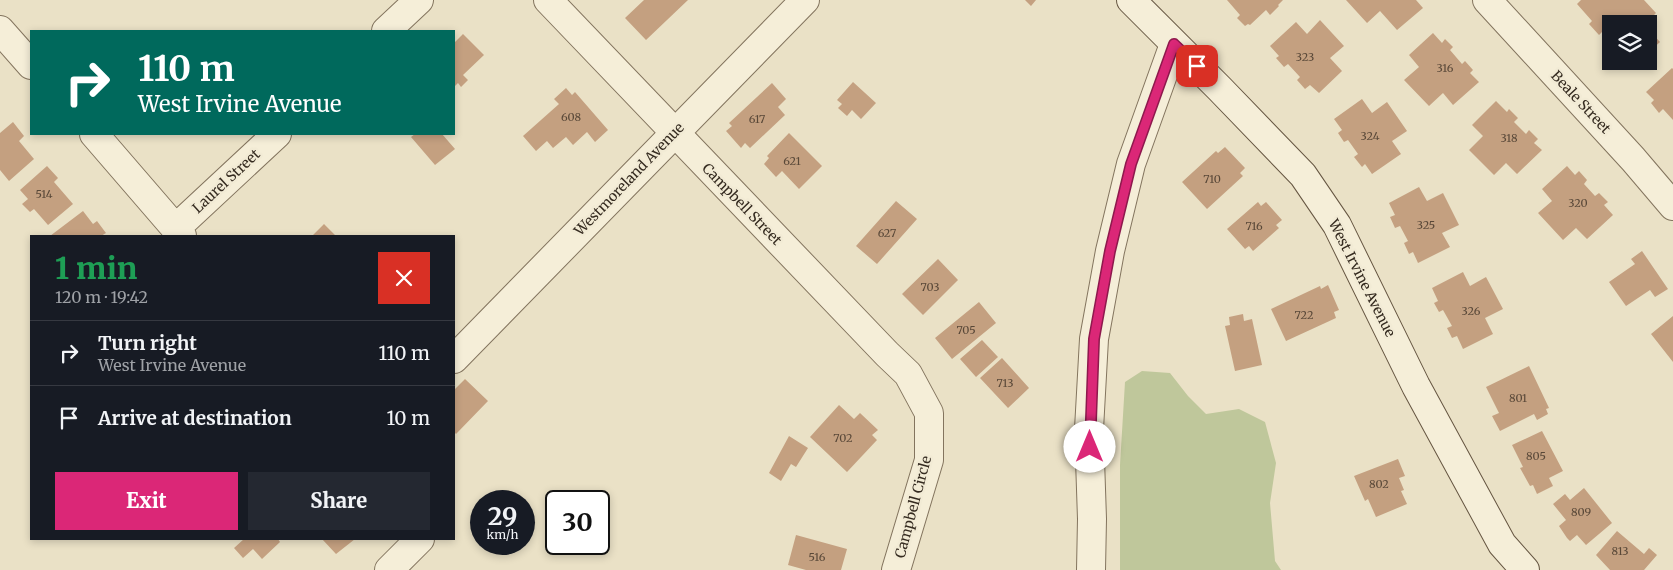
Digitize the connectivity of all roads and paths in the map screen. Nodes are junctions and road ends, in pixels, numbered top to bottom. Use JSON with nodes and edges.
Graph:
{"nodes":[{"id":1,"x":419,"y":0,"type":"edge"},
{"id":2,"x":548,"y":0,"type":"edge"},
{"id":3,"x":805,"y":0,"type":"edge"},
{"id":4,"x":1487,"y":0,"type":"edge"},
{"id":5,"x":1133,"y":1,"type":"edge"},
{"id":6,"x":0,"y":30,"type":"edge"},
{"id":7,"x":387,"y":30,"type":"edge"},
{"id":8,"x":1174,"y":44,"type":"junction"},
{"id":9,"x":30,"y":64,"type":"edge"},
{"id":10,"x":675,"y":133,"type":"junction"},
{"id":11,"x":95,"y":135,"type":"edge"},
{"id":12,"x":276,"y":135,"type":"edge"},
{"id":13,"x":1673,"y":206,"type":"edge"},
{"id":14,"x":178,"y":233,"type":"edge"},
{"id":15,"x":455,"y":358,"type":"edge"},
{"id":16,"x":929,"y":413,"type":"joint"},
{"id":17,"x":896,"y":570,"type":"edge"},
{"id":18,"x":1091,"y":570,"type":"edge"},
{"id":19,"x":1525,"y":570,"type":"edge"}],
"edges":[{"from":1,"to":7,"type":"street"},
{"from":2,"to":10,"type":"street","name":"Campbell Street"},
{"from":3,"to":10,"type":"street","name":"Westmoreland Avenue"},
{"from":4,"to":13,"type":"street","name":"Beale Street"},
{"from":5,"to":8,"type":"street","name":"West Irvine Avenue"},
{"from":6,"to":9,"type":"street"},
{"from":8,"to":18,"type":"street"},
{"from":8,"to":19,"type":"street","name":"West Irvine Avenue"},
{"from":10,"to":15,"type":"street","name":"Westmoreland Avenue"},
{"from":10,"to":16,"type":"street","name":"Campbell Street"},
{"from":11,"to":14,"type":"street"},
{"from":12,"to":14,"type":"street","name":"Laurel Street"},
{"from":16,"to":17,"type":"street","name":"Campbell Circle"}]}
